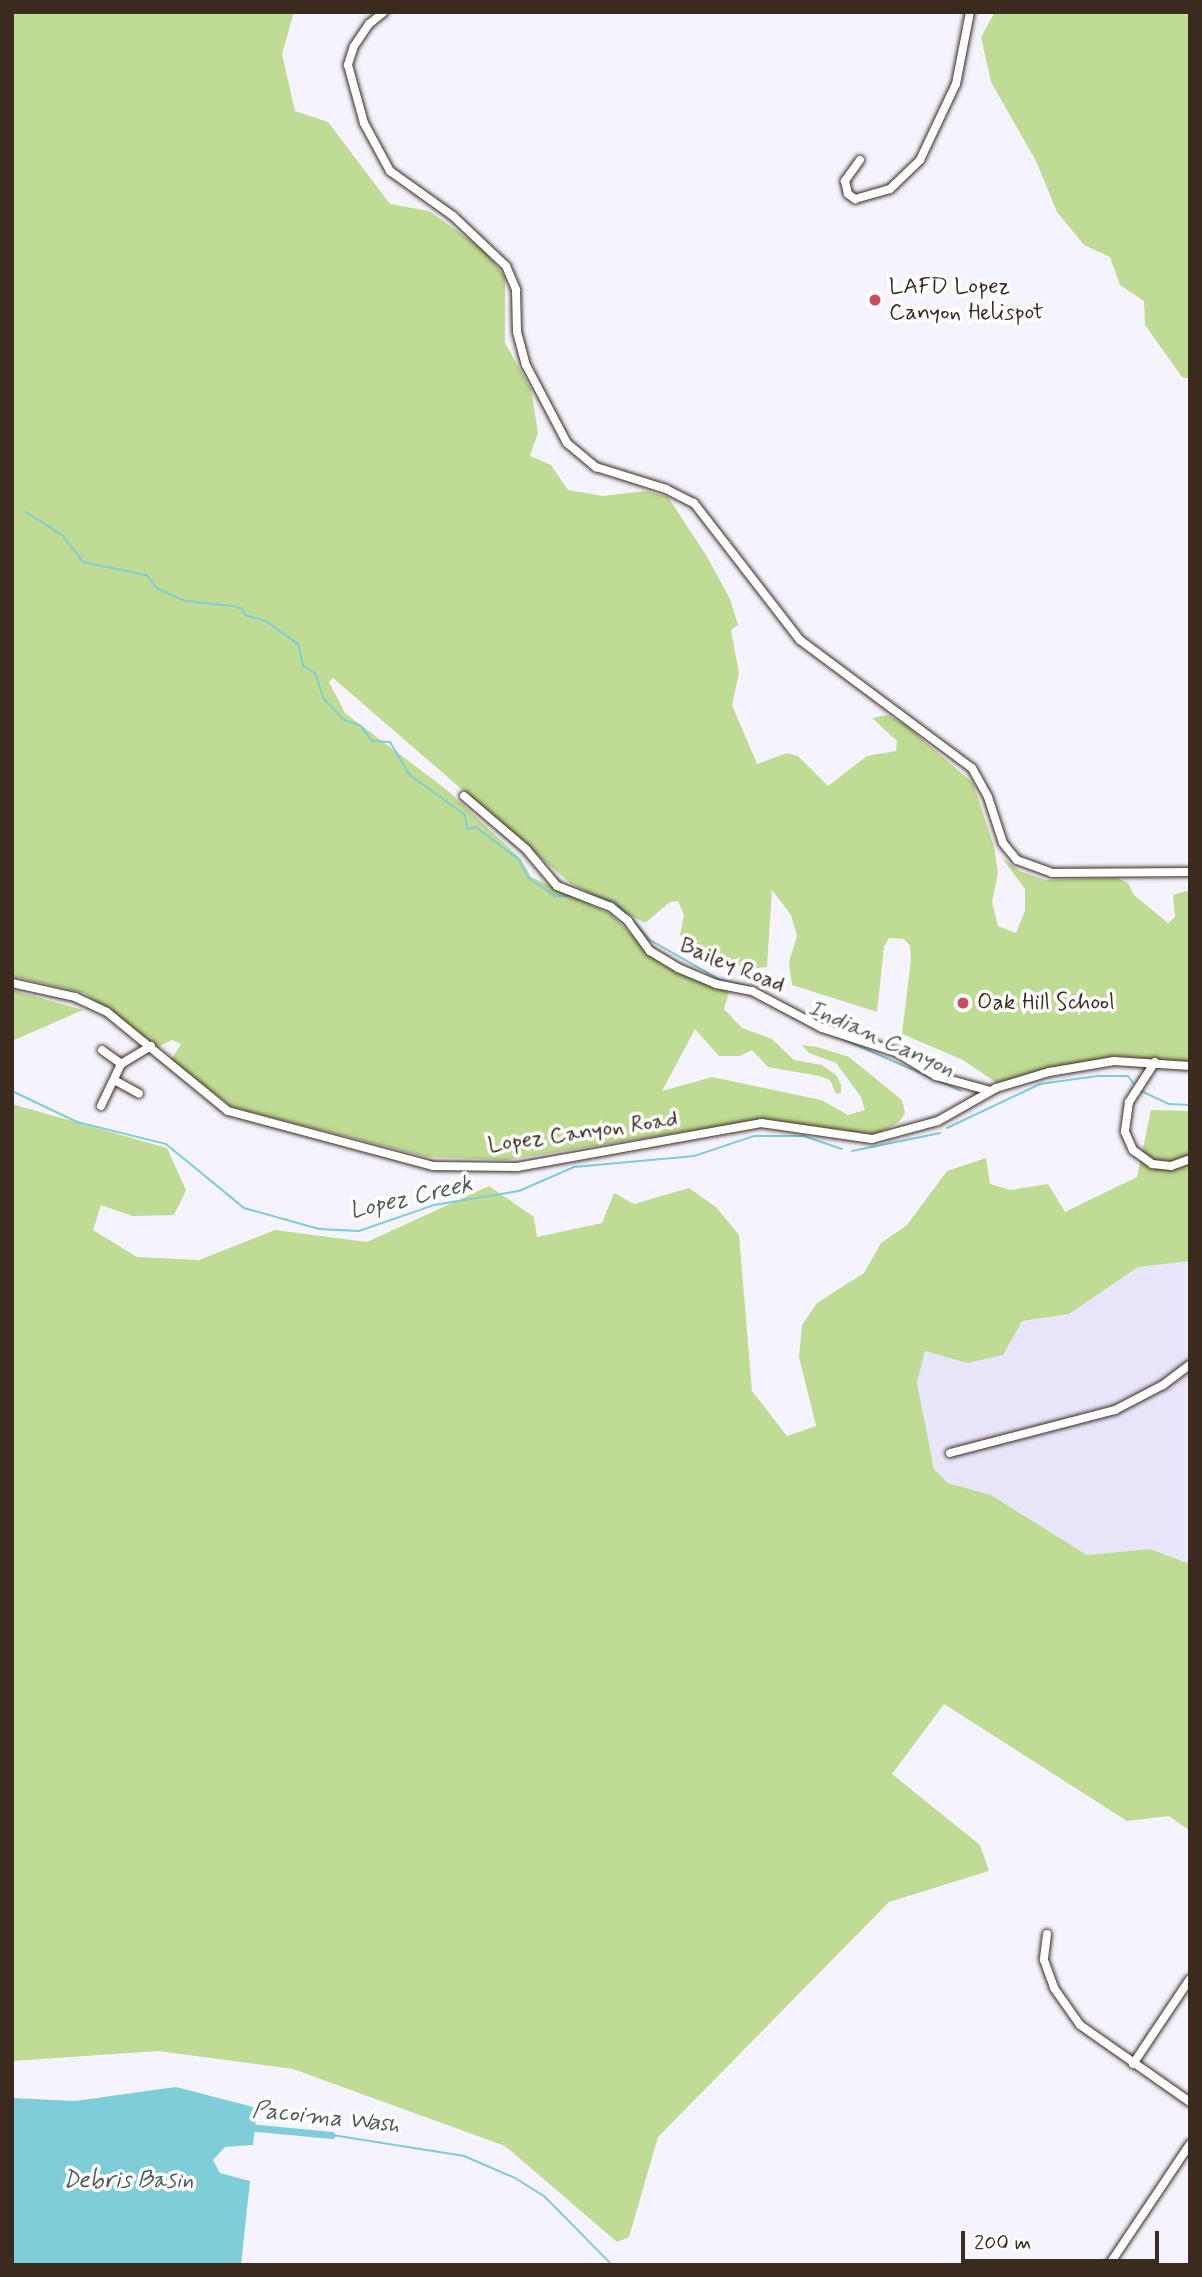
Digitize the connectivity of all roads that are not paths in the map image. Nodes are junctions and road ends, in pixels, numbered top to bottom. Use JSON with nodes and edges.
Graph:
{"nodes":[{"id":1,"x":384,"y":12,"type":"edge"},
{"id":2,"x":970,"y":12,"type":"edge"},
{"id":3,"x":860,"y":160,"type":"dead end"},
{"id":4,"x":464,"y":796,"type":"dead end"},
{"id":5,"x":1190,"y":872,"type":"edge"},
{"id":6,"x":12,"y":984,"type":"edge"},
{"id":7,"x":152,"y":1046,"type":"junction"},
{"id":8,"x":102,"y":1050,"type":"dead end"},
{"id":9,"x":1156,"y":1062,"type":"junction"},
{"id":10,"x":121,"y":1064,"type":"junction"},
{"id":11,"x":1190,"y":1066,"type":"edge"},
{"id":12,"x":116,"y":1081,"type":"junction"},
{"id":13,"x":990,"y":1091,"type":"junction"},
{"id":14,"x":139,"y":1094,"type":"dead end"},
{"id":15,"x":101,"y":1106,"type":"dead end"},
{"id":16,"x":1190,"y":1159,"type":"edge"},
{"id":17,"x":1190,"y":1365,"type":"edge"},
{"id":18,"x":950,"y":1453,"type":"dead end"},
{"id":19,"x":1047,"y":1934,"type":"dead end"},
{"id":20,"x":1190,"y":1979,"type":"edge"},
{"id":21,"x":1133,"y":2064,"type":"junction"},
{"id":22,"x":1190,"y":2102,"type":"edge"},
{"id":23,"x":1190,"y":2144,"type":"edge"},
{"id":24,"x":1109,"y":2265,"type":"edge"}],
"edges":[{"from":1,"to":5,"type":"street"},
{"from":2,"to":3,"type":"street"},
{"from":4,"to":13,"type":"street","name":"Bailey Road"},
{"from":6,"to":7,"type":"street","name":"Lopez Canyon Road"},
{"from":7,"to":10,"type":"street"},
{"from":7,"to":13,"type":"street","name":"Lopez Canyon Road"},
{"from":8,"to":10,"type":"street"},
{"from":9,"to":11,"type":"street","name":"Lopez Canyon Road"},
{"from":9,"to":13,"type":"street","name":"Lopez Canyon Road"},
{"from":9,"to":16,"type":"street"},
{"from":10,"to":12,"type":"street"},
{"from":12,"to":14,"type":"street"},
{"from":12,"to":15,"type":"street"},
{"from":17,"to":18,"type":"street"},
{"from":19,"to":21,"type":"street"},
{"from":20,"to":21,"type":"street"},
{"from":21,"to":22,"type":"street"},
{"from":23,"to":24,"type":"street"}]}
